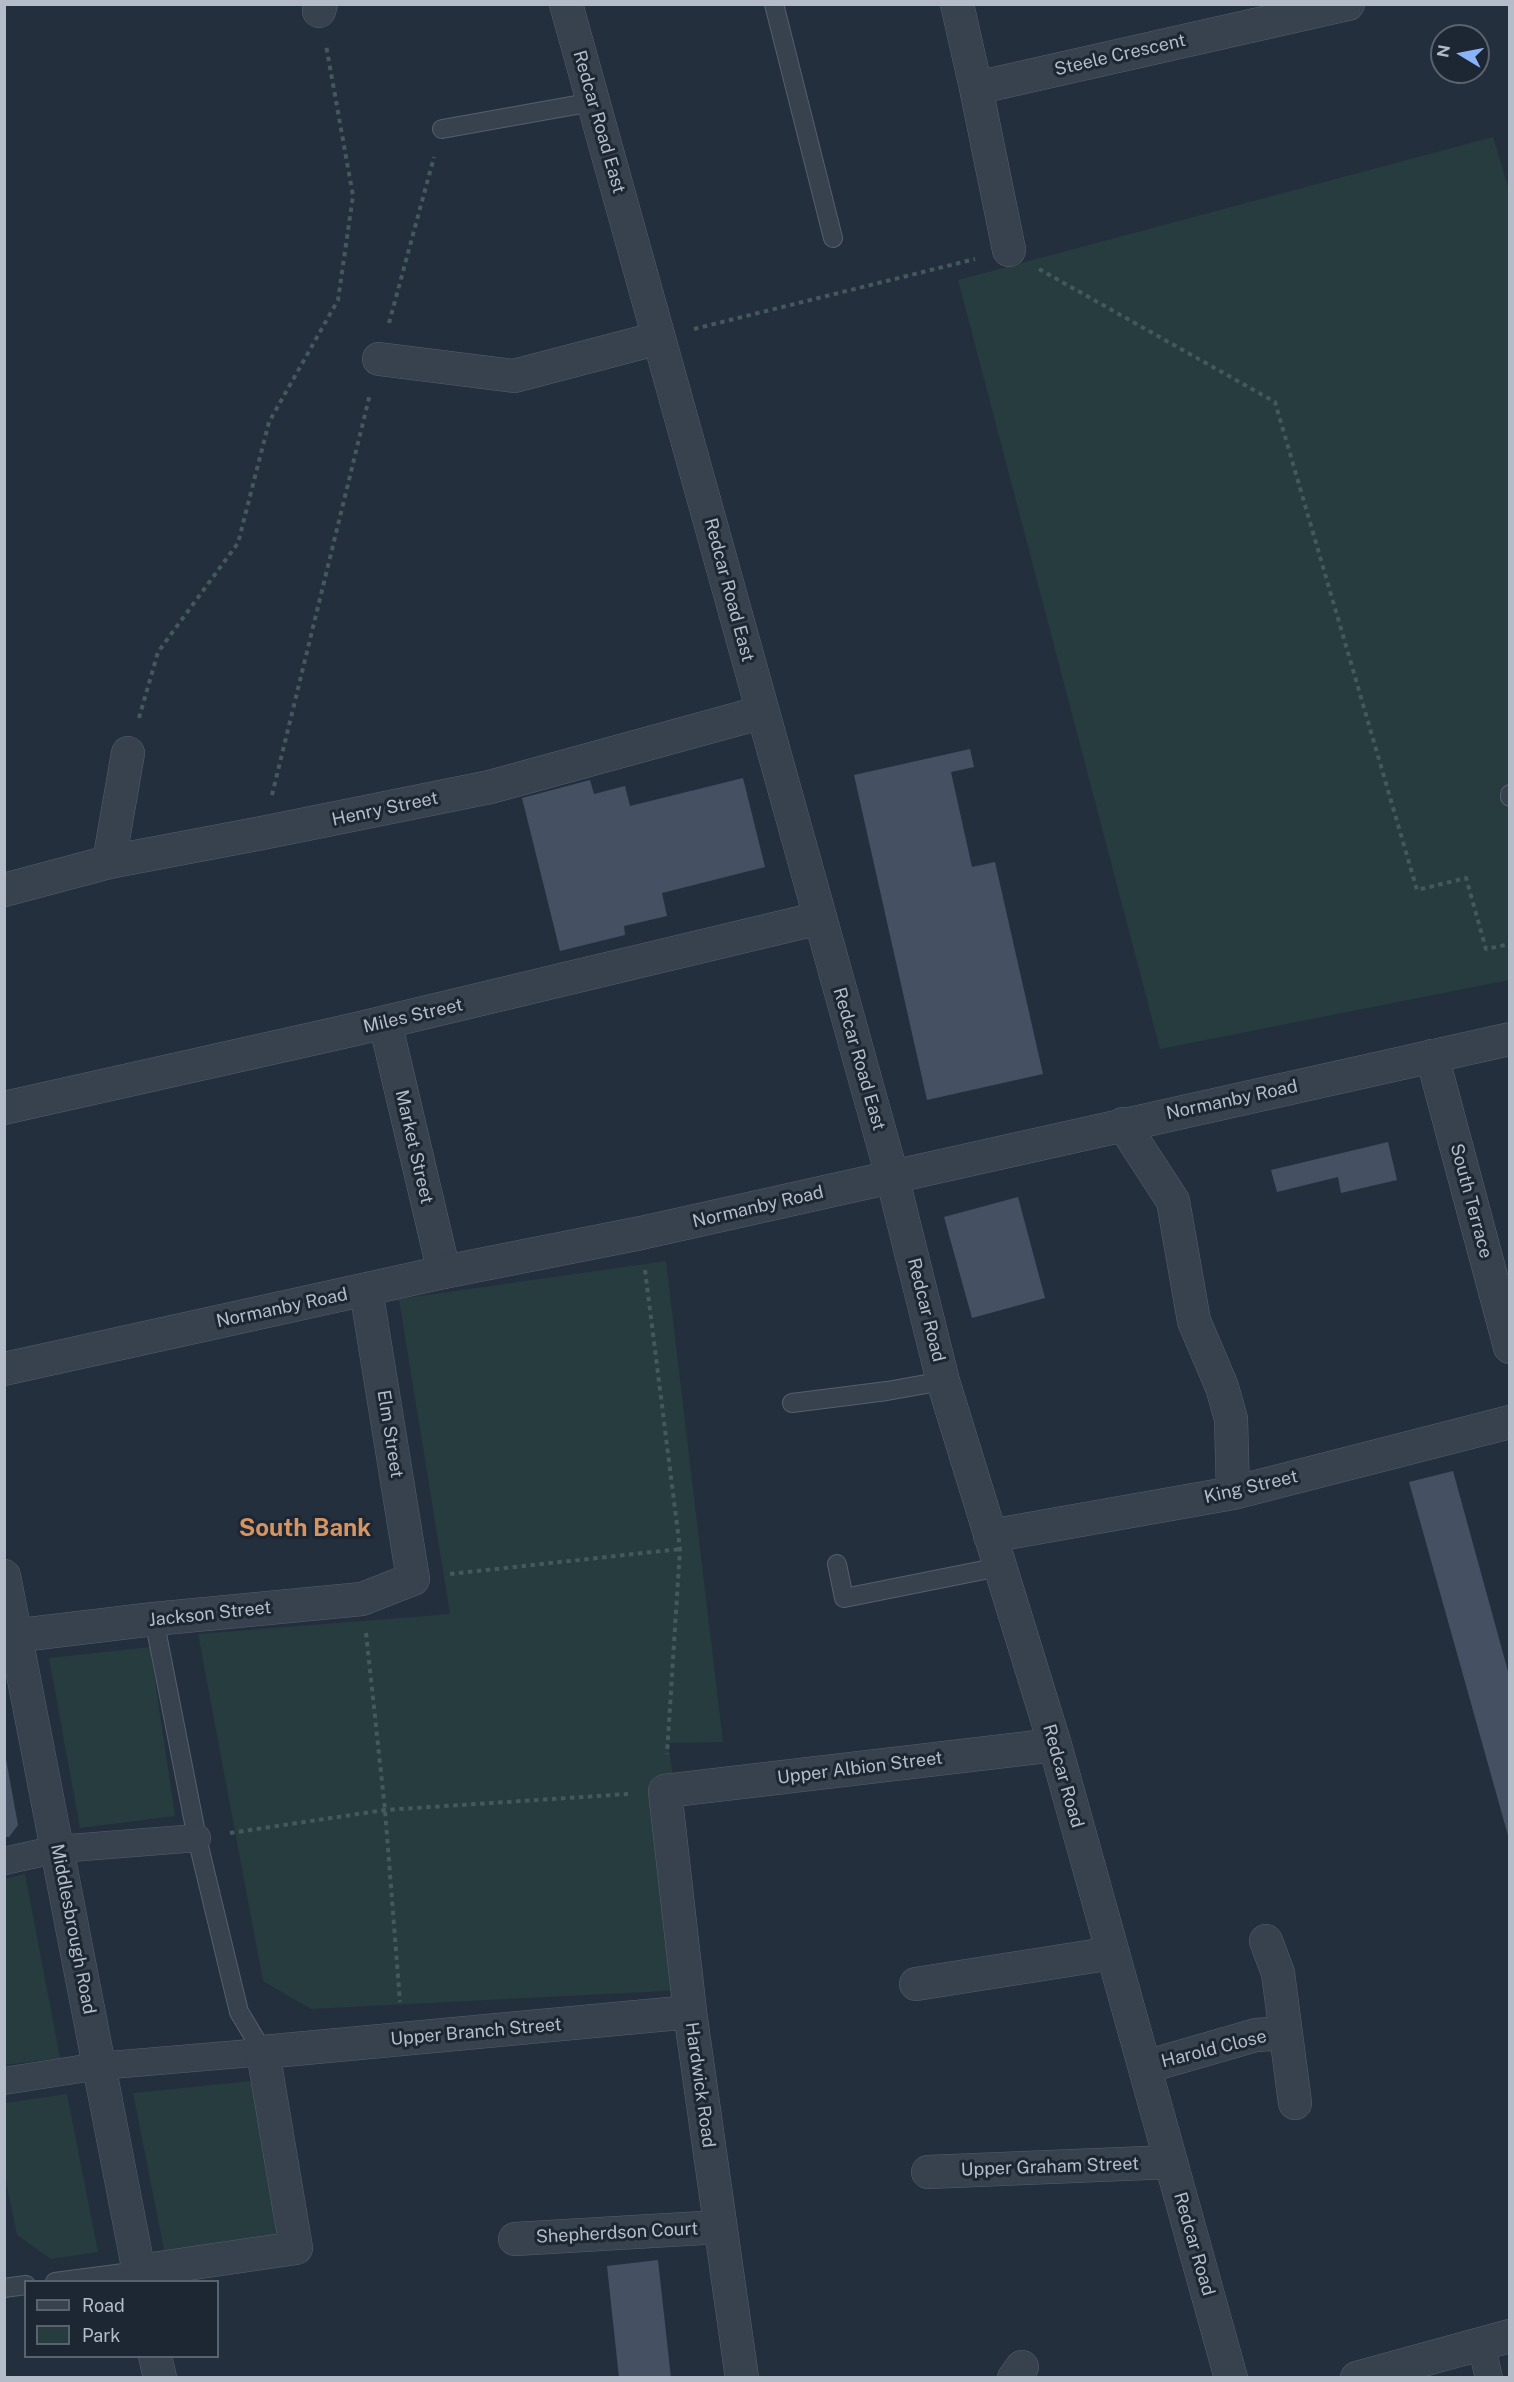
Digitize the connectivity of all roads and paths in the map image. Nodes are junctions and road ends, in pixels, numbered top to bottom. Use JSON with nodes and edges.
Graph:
{"nodes":[{"id":1,"x":566,"y":4,"type":"edge"},
{"id":2,"x":774,"y":4,"type":"edge"},
{"id":3,"x":957,"y":4,"type":"edge"},
{"id":4,"x":1348,"y":4,"type":"edge"},
{"id":5,"x":320,"y":8,"type":"edge"},
{"id":6,"x":976,"y":88,"type":"junction"},
{"id":7,"x":593,"y":102,"type":"junction"},
{"id":8,"x":442,"y":129,"type":"joint"},
{"id":9,"x":833,"y":238,"type":"dead end"},
{"id":10,"x":1009,"y":250,"type":"junction"},
{"id":11,"x":659,"y":338,"type":"junction"},
{"id":12,"x":379,"y":358,"type":"junction"},
{"id":13,"x":763,"y":712,"type":"junction"},
{"id":14,"x":128,"y":753,"type":"joint"},
{"id":15,"x":262,"y":834,"type":"junction"},
{"id":16,"x":109,"y":862,"type":"junction"},
{"id":17,"x":4,"y":890,"type":"edge"},
{"id":18,"x":820,"y":918,"type":"junction"},
{"id":19,"x":1509,"y":944,"type":"edge"},
{"id":20,"x":385,"y":1022,"type":"junction"},
{"id":21,"x":1509,"y":1039,"type":"edge"},
{"id":22,"x":1432,"y":1056,"type":"junction"},
{"id":23,"x":4,"y":1108,"type":"edge"},
{"id":24,"x":1123,"y":1124,"type":"junction"},
{"id":25,"x":892,"y":1176,"type":"junction"},
{"id":26,"x":641,"y":1233,"type":"junction"},
{"id":27,"x":444,"y":1272,"type":"junction"},
{"id":28,"x":366,"y":1290,"type":"junction"},
{"id":29,"x":1509,"y":1347,"type":"edge"},
{"id":30,"x":4,"y":1369,"type":"edge"},
{"id":31,"x":944,"y":1381,"type":"junction"},
{"id":32,"x":792,"y":1403,"type":"dead end"},
{"id":33,"x":1509,"y":1422,"type":"edge"},
{"id":34,"x":1233,"y":1493,"type":"junction"},
{"id":35,"x":680,"y":1549,"type":"junction"},
{"id":36,"x":994,"y":1552,"type":"junction"},
{"id":37,"x":837,"y":1564,"type":"dead end"},
{"id":38,"x":4,"y":1576,"type":"edge"},
{"id":39,"x":413,"y":1578,"type":"junction"},
{"id":40,"x":362,"y":1599,"type":"junction"},
{"id":41,"x":154,"y":1619,"type":"junction"},
{"id":42,"x":10,"y":1636,"type":"edge"},
{"id":43,"x":1055,"y":1745,"type":"junction"},
{"id":44,"x":665,"y":1791,"type":"junction"},
{"id":45,"x":385,"y":1810,"type":"junction"},
{"id":46,"x":197,"y":1838,"type":"junction"},
{"id":47,"x":57,"y":1849,"type":"junction"},
{"id":48,"x":4,"y":1861,"type":"edge"},
{"id":49,"x":1266,"y":1941,"type":"dead end"},
{"id":50,"x":1113,"y":1953,"type":"junction"},
{"id":51,"x":916,"y":1984,"type":"dead end"},
{"id":52,"x":690,"y":2012,"type":"junction"},
{"id":53,"x":1284,"y":2033,"type":"junction"},
{"id":54,"x":403,"y":2039,"type":"junction"},
{"id":55,"x":263,"y":2052,"type":"junction"},
{"id":56,"x":99,"y":2066,"type":"junction"},
{"id":57,"x":1145,"y":2067,"type":"junction"},
{"id":58,"x":4,"y":2081,"type":"edge"},
{"id":59,"x":1295,"y":2103,"type":"dead end"},
{"id":60,"x":1171,"y":2162,"type":"junction"},
{"id":61,"x":928,"y":2172,"type":"dead end"},
{"id":62,"x":720,"y":2227,"type":"junction"},
{"id":63,"x":515,"y":2239,"type":"dead end"},
{"id":64,"x":140,"y":2276,"type":"edge"},
{"id":65,"x":83,"y":2280,"type":"edge"},
{"id":66,"x":24,"y":2285,"type":"edge"},
{"id":67,"x":4,"y":2288,"type":"edge"},
{"id":68,"x":1495,"y":2340,"type":"edge"},
{"id":69,"x":156,"y":2358,"type":"edge"},
{"id":70,"x":160,"y":2378,"type":"edge"},
{"id":71,"x":742,"y":2378,"type":"edge"},
{"id":72,"x":1231,"y":2378,"type":"edge"},
{"id":73,"x":1357,"y":2378,"type":"edge"},
{"id":74,"x":1489,"y":2378,"type":"edge"}],
"edges":[{"from":1,"to":7,"type":"street","name":"Redcar Road East"},
{"from":2,"to":9,"type":"lane"},
{"from":3,"to":6,"type":"street"},
{"from":4,"to":6,"type":"street","name":"Steele Crescent"},
{"from":5,"to":14,"type":"path"},
{"from":6,"to":10,"type":"street"},
{"from":7,"to":8,"type":"lane"},
{"from":7,"to":11,"type":"street","name":"Redcar Road East"},
{"from":8,"to":12,"type":"path"},
{"from":10,"to":11,"type":"path"},
{"from":10,"to":19,"type":"path"},
{"from":11,"to":12,"type":"street"},
{"from":11,"to":13,"type":"street","name":"Redcar Road East"},
{"from":12,"to":15,"type":"path"},
{"from":13,"to":15,"type":"street","name":"Henry Street"},
{"from":13,"to":18,"type":"street","name":"Redcar Road East"},
{"from":14,"to":16,"type":"street"},
{"from":15,"to":16,"type":"street","name":"Henry Street"},
{"from":16,"to":17,"type":"street","name":"Henry Street"},
{"from":18,"to":20,"type":"street","name":"Miles Street"},
{"from":18,"to":25,"type":"street","name":"Redcar Road East"},
{"from":20,"to":23,"type":"street","name":"Miles Street"},
{"from":20,"to":27,"type":"street","name":"Market Street"},
{"from":21,"to":22,"type":"street","name":"Normanby Road"},
{"from":22,"to":24,"type":"street","name":"Normanby Road"},
{"from":22,"to":29,"type":"street","name":"South Terrace"},
{"from":24,"to":25,"type":"street","name":"Normanby Road"},
{"from":24,"to":34,"type":"street"},
{"from":25,"to":26,"type":"street","name":"Normanby Road"},
{"from":25,"to":31,"type":"street","name":"Redcar Road"},
{"from":26,"to":27,"type":"street","name":"Normanby Road"},
{"from":26,"to":35,"type":"path"},
{"from":27,"to":28,"type":"street","name":"Normanby Road"},
{"from":28,"to":30,"type":"street","name":"Normanby Road"},
{"from":28,"to":39,"type":"street","name":"Elm Street"},
{"from":31,"to":32,"type":"lane"},
{"from":31,"to":36,"type":"street","name":"Redcar Road"},
{"from":33,"to":34,"type":"street","name":"King Street"},
{"from":34,"to":36,"type":"street","name":"King Street"},
{"from":35,"to":39,"type":"path"},
{"from":35,"to":44,"type":"path"},
{"from":36,"to":37,"type":"lane"},
{"from":36,"to":43,"type":"street","name":"Redcar Road"},
{"from":38,"to":42,"type":"street","name":"Middlesbrough Road"},
{"from":39,"to":40,"type":"street","name":"Jackson Street"},
{"from":40,"to":41,"type":"street","name":"Jackson Street"},
{"from":40,"to":45,"type":"path"},
{"from":41,"to":42,"type":"street","name":"Jackson Street"},
{"from":41,"to":46,"type":"lane"},
{"from":42,"to":47,"type":"street","name":"Middlesbrough Road"},
{"from":43,"to":44,"type":"street","name":"Upper Albion Street"},
{"from":43,"to":50,"type":"street","name":"Redcar Road"},
{"from":44,"to":45,"type":"path"},
{"from":44,"to":52,"type":"street","name":"Hardwick Road"},
{"from":45,"to":46,"type":"path"},
{"from":45,"to":54,"type":"path"},
{"from":46,"to":47,"type":"street"},
{"from":46,"to":55,"type":"lane"},
{"from":47,"to":48,"type":"street"},
{"from":47,"to":56,"type":"street","name":"Middlesbrough Road"},
{"from":49,"to":53,"type":"street","name":"Harold Close"},
{"from":50,"to":51,"type":"street"},
{"from":50,"to":57,"type":"street","name":"Redcar Road"},
{"from":52,"to":54,"type":"street","name":"Upper Branch Street"},
{"from":52,"to":62,"type":"street","name":"Hardwick Road"},
{"from":53,"to":57,"type":"street","name":"Harold Close"},
{"from":53,"to":59,"type":"street","name":"Harold Close"},
{"from":54,"to":55,"type":"street","name":"Upper Branch Street"},
{"from":55,"to":56,"type":"street"},
{"from":55,"to":64,"type":"street"},
{"from":56,"to":58,"type":"street"},
{"from":56,"to":64,"type":"street","name":"Middlesbrough Road"},
{"from":57,"to":60,"type":"street","name":"Redcar Road"},
{"from":60,"to":61,"type":"street","name":"Upper Graham Street"},
{"from":60,"to":72,"type":"street","name":"Redcar Road"},
{"from":62,"to":63,"type":"street","name":"Shepherdson Court"},
{"from":62,"to":71,"type":"street","name":"Hardwick Road"},
{"from":64,"to":65,"type":"lane"},
{"from":66,"to":67,"type":"lane"},
{"from":68,"to":73,"type":"street"},
{"from":68,"to":74,"type":"street"},
{"from":69,"to":70,"type":"street"}]}
